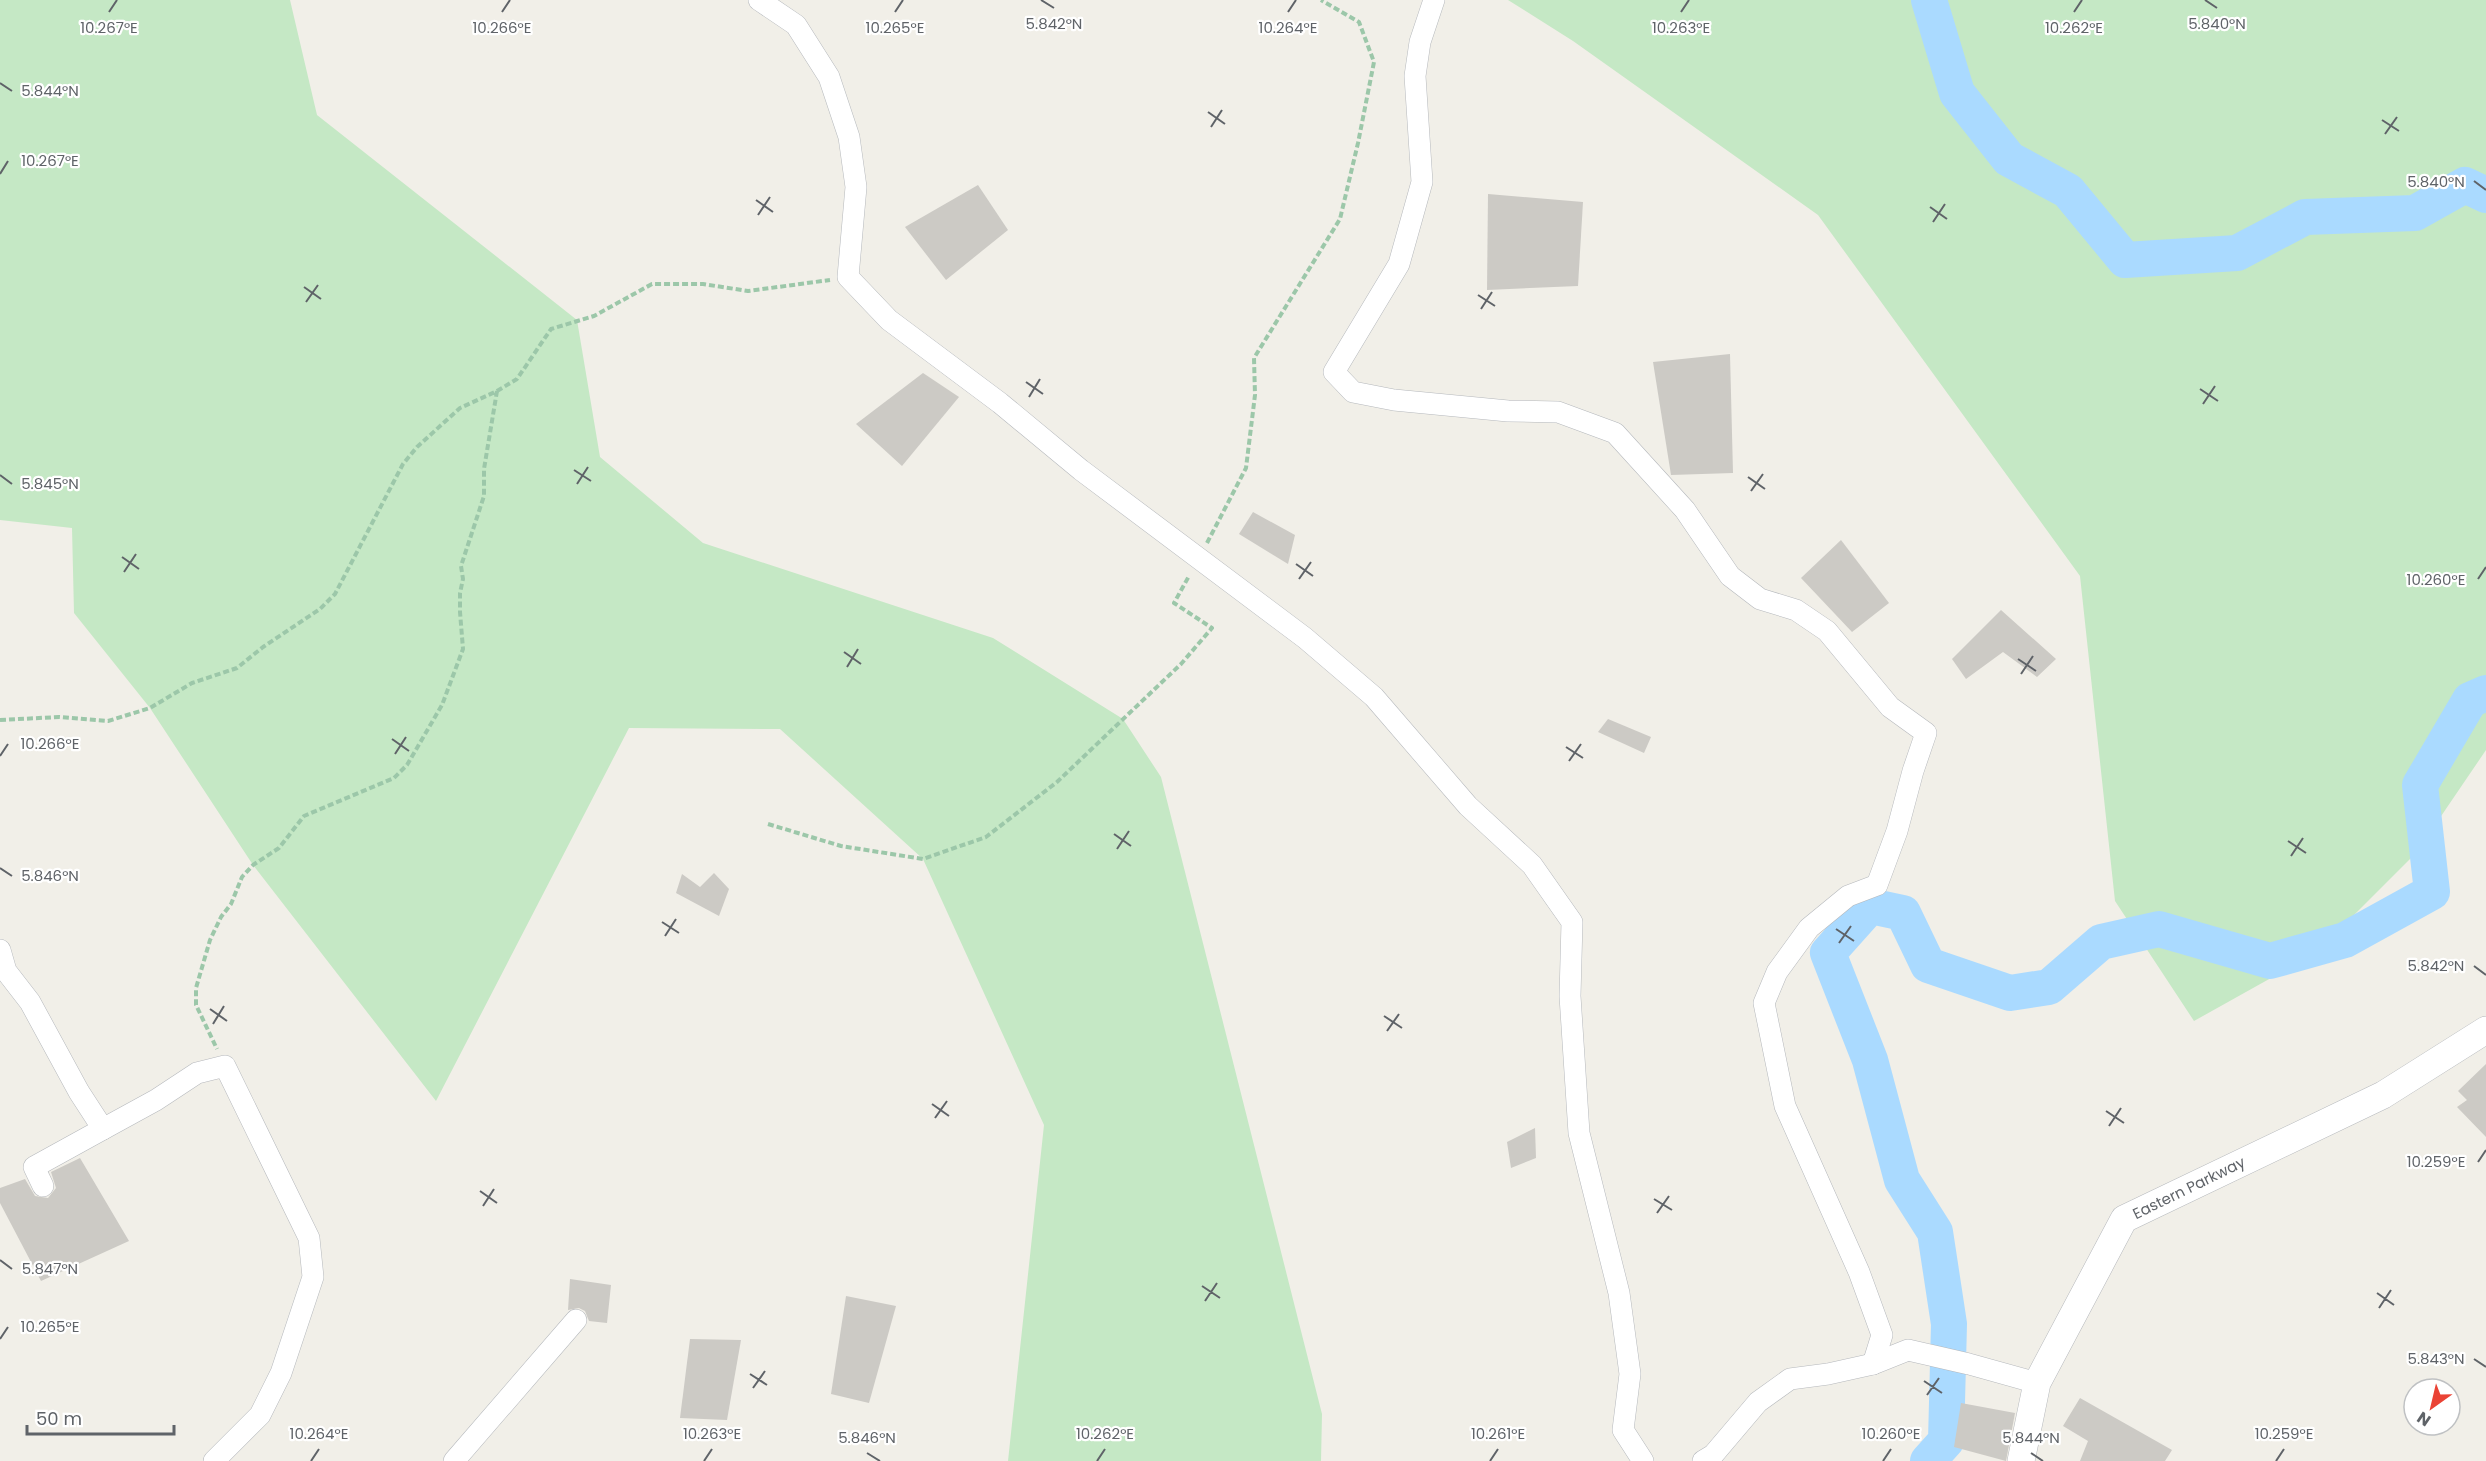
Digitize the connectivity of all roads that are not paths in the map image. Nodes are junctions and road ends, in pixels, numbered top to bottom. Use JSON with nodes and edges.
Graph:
{"nodes":[{"id":1,"x":759,"y":0,"type":"edge"},
{"id":2,"x":1434,"y":0,"type":"edge"},
{"id":3,"x":0,"y":950,"type":"edge"},
{"id":4,"x":2486,"y":1030,"type":"edge"},
{"id":5,"x":103,"y":1128,"type":"junction"},
{"id":6,"x":43,"y":1186,"type":"dead end"},
{"id":7,"x":576,"y":1320,"type":"dead end"},
{"id":8,"x":1873,"y":1364,"type":"junction"},
{"id":9,"x":2037,"y":1383,"type":"junction"},
{"id":10,"x":214,"y":1461,"type":"edge"},
{"id":11,"x":454,"y":1461,"type":"edge"},
{"id":12,"x":1643,"y":1461,"type":"edge"},
{"id":13,"x":1703,"y":1461,"type":"edge"},
{"id":14,"x":2021,"y":1461,"type":"edge"}],
"edges":[{"from":1,"to":12,"type":"street"},
{"from":2,"to":8,"type":"street"},
{"from":3,"to":5,"type":"street"},
{"from":4,"to":9,"type":"street","name":"Eastern Parkway"},
{"from":5,"to":6,"type":"street"},
{"from":5,"to":10,"type":"street"},
{"from":7,"to":11,"type":"street"},
{"from":8,"to":9,"type":"street"},
{"from":8,"to":13,"type":"street"},
{"from":9,"to":14,"type":"street","name":"Eastern Parkway"}]}
